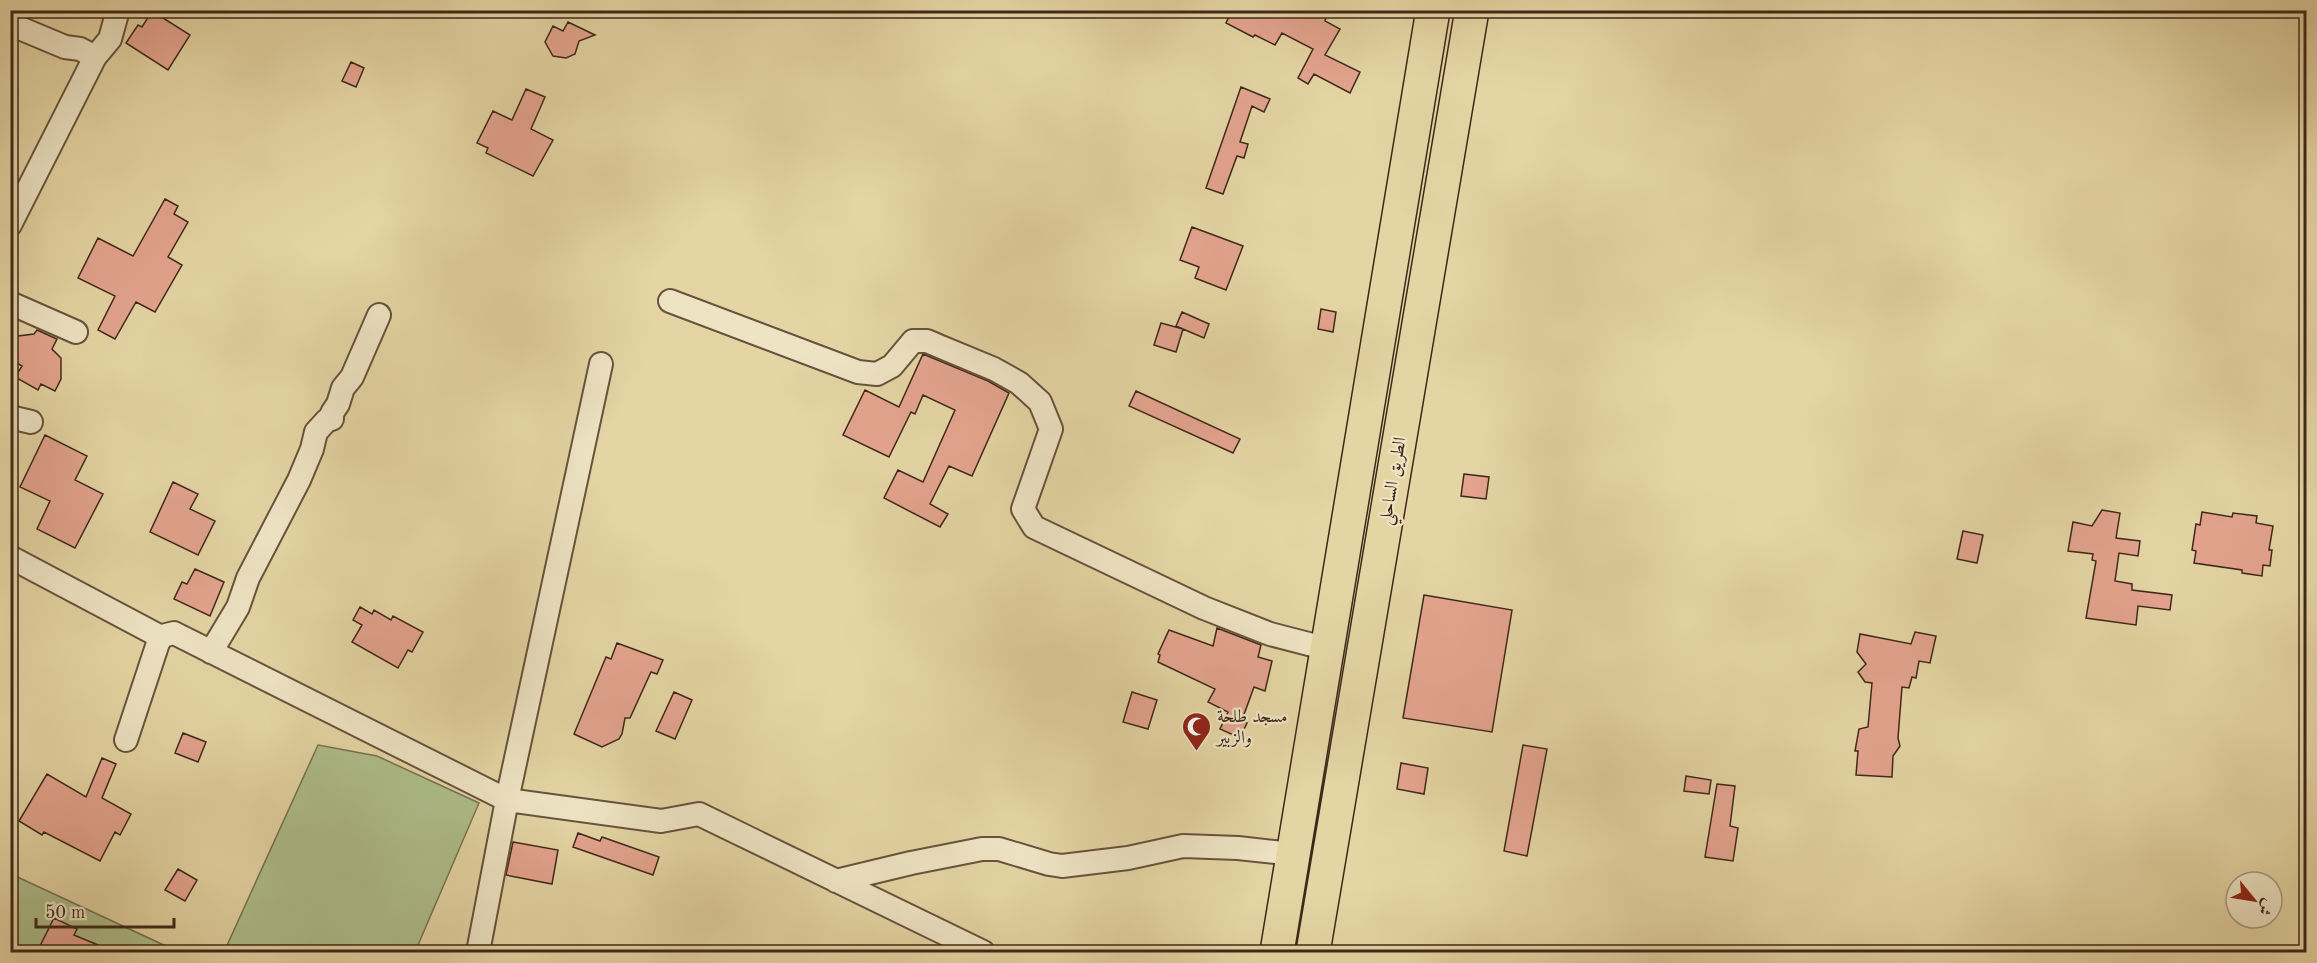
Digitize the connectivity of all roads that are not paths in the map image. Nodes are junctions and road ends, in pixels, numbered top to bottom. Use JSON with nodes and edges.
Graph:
{"nodes":[{"id":1,"x":118,"y":10,"type":"edge"},
{"id":2,"x":1433,"y":10,"type":"edge"},
{"id":3,"x":1472,"y":10,"type":"edge"},
{"id":4,"x":10,"y":24,"type":"edge"},
{"id":5,"x":95,"y":57,"type":"junction"},
{"id":6,"x":10,"y":225,"type":"edge"},
{"id":7,"x":670,"y":301,"type":"dead end"},
{"id":8,"x":10,"y":303,"type":"edge"},
{"id":9,"x":380,"y":315,"type":"dead end"},
{"id":10,"x":76,"y":332,"type":"dead end"},
{"id":11,"x":601,"y":363,"type":"dead end"},
{"id":12,"x":10,"y":557,"type":"edge"},
{"id":13,"x":161,"y":637,"type":"junction"},
{"id":14,"x":1328,"y":649,"type":"junction"},
{"id":15,"x":211,"y":652,"type":"junction"},
{"id":16,"x":126,"y":740,"type":"dead end"},
{"id":17,"x":507,"y":800,"type":"junction"},
{"id":18,"x":1293,"y":854,"type":"junction"},
{"id":19,"x":836,"y":881,"type":"junction"},
{"id":20,"x":478,"y":952,"type":"edge"},
{"id":21,"x":983,"y":952,"type":"edge"},
{"id":22,"x":1277,"y":952,"type":"edge"},
{"id":23,"x":1313,"y":952,"type":"edge"}],
"edges":[{"from":1,"to":5,"type":"street"},
{"from":2,"to":14,"type":"highway","name":"الطريق الساحلي"},
{"from":3,"to":23,"type":"highway","name":"الطريق الساحلي"},
{"from":4,"to":5,"type":"street"},
{"from":5,"to":6,"type":"street"},
{"from":7,"to":14,"type":"street"},
{"from":8,"to":10,"type":"street"},
{"from":9,"to":15,"type":"street"},
{"from":11,"to":17,"type":"street"},
{"from":12,"to":13,"type":"street"},
{"from":13,"to":15,"type":"street"},
{"from":13,"to":16,"type":"street"},
{"from":14,"to":18,"type":"highway","name":"الطريق الساحلي"},
{"from":15,"to":17,"type":"street"},
{"from":17,"to":19,"type":"street"},
{"from":17,"to":20,"type":"street"},
{"from":18,"to":19,"type":"street"},
{"from":18,"to":22,"type":"highway","name":"الطريق الساحلي"},
{"from":19,"to":21,"type":"street"}]}
